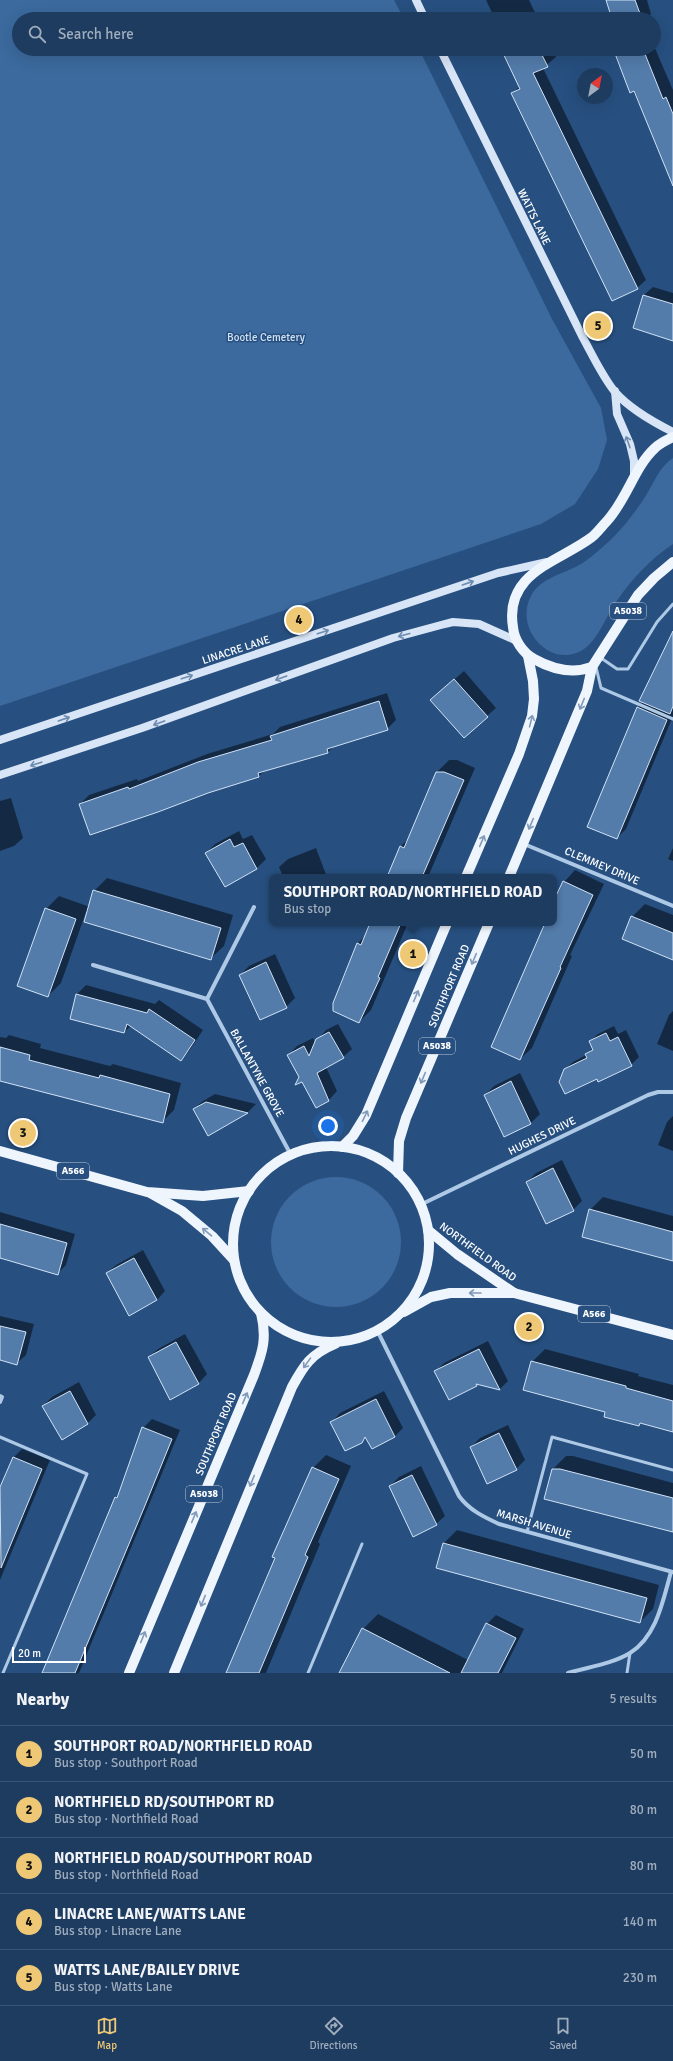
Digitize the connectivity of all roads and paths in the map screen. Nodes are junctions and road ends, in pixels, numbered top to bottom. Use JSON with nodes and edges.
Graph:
{"nodes":[{"id":1,"x":416,"y":0,"type":"edge"},
{"id":2,"x":422,"y":12,"type":"edge"},
{"id":3,"x":443,"y":56,"type":"edge"},
{"id":4,"x":615,"y":391,"type":"junction"},
{"id":5,"x":673,"y":432,"type":"edge"},
{"id":6,"x":673,"y":437,"type":"edge"},
{"id":7,"x":634,"y":480,"type":"junction"},
{"id":8,"x":548,"y":562,"type":"junction"},
{"id":9,"x":673,"y":562,"type":"edge"},
{"id":10,"x":673,"y":604,"type":"edge"},
{"id":11,"x":518,"y":641,"type":"junction"},
{"id":12,"x":528,"y":656,"type":"junction"},
{"id":13,"x":595,"y":662,"type":"junction"},
{"id":14,"x":673,"y":719,"type":"edge"},
{"id":15,"x":0,"y":740,"type":"edge"},
{"id":16,"x":0,"y":775,"type":"edge"},
{"id":17,"x":523,"y":844,"type":"junction"},
{"id":18,"x":467,"y":874,"type":"edge"},
{"id":19,"x":510,"y":874,"type":"edge"},
{"id":20,"x":254,"y":906,"type":"dead end"},
{"id":21,"x":673,"y":906,"type":"edge"},
{"id":22,"x":446,"y":926,"type":"edge"},
{"id":23,"x":488,"y":926,"type":"edge"},
{"id":24,"x":93,"y":965,"type":"dead end"},
{"id":25,"x":207,"y":999,"type":"junction"},
{"id":26,"x":673,"y":1092,"type":"edge"},
{"id":27,"x":342,"y":1147,"type":"junction"},
{"id":28,"x":0,"y":1151,"type":"edge"},
{"id":29,"x":291,"y":1155,"type":"junction"},
{"id":30,"x":398,"y":1173,"type":"junction"},
{"id":31,"x":249,"y":1191,"type":"junction"},
{"id":32,"x":147,"y":1192,"type":"junction"},
{"id":33,"x":420,"y":1205,"type":"junction"},
{"id":34,"x":428,"y":1230,"type":"junction"},
{"id":35,"x":234,"y":1260,"type":"junction"},
{"id":36,"x":514,"y":1293,"type":"junction"},
{"id":37,"x":261,"y":1313,"type":"junction"},
{"id":38,"x":400,"y":1314,"type":"junction"},
{"id":39,"x":377,"y":1330,"type":"junction"},
{"id":40,"x":673,"y":1335,"type":"edge"},
{"id":41,"x":339,"y":1342,"type":"junction"},
{"id":42,"x":1,"y":1397,"type":"edge"},
{"id":43,"x":0,"y":1402,"type":"edge"},
{"id":44,"x":0,"y":1437,"type":"edge"},
{"id":45,"x":673,"y":1470,"type":"edge"},
{"id":46,"x":527,"y":1532,"type":"junction"},
{"id":47,"x":362,"y":1544,"type":"dead end"},
{"id":48,"x":672,"y":1572,"type":"edge"},
{"id":49,"x":630,"y":1653,"type":"junction"},
{"id":50,"x":3,"y":1673,"type":"edge"},
{"id":51,"x":129,"y":1673,"type":"edge"},
{"id":52,"x":174,"y":1673,"type":"edge"},
{"id":53,"x":308,"y":1673,"type":"edge"},
{"id":54,"x":568,"y":1673,"type":"edge"},
{"id":55,"x":627,"y":1673,"type":"edge"}],
"edges":[{"from":1,"to":2,"type":"street"},
{"from":3,"to":4,"type":"street","name":"WATTS LANE"},
{"from":4,"to":5,"type":"street","name":"WATTS LANE"},
{"from":7,"to":4,"type":"street","name":"WATTS LANE","one_way":true},
{"from":6,"to":7,"type":"main road"},
{"from":7,"to":8,"type":"main road"},
{"from":8,"to":11,"type":"main road"},
{"from":15,"to":8,"type":"street","name":"LINACRE LANE","one_way":true},
{"from":9,"to":13,"type":"main road","number":"A5038"},
{"from":10,"to":13,"type":"lane"},
{"from":11,"to":12,"type":"main road"},
{"from":11,"to":16,"type":"street","one_way":true},
{"from":12,"to":13,"type":"main road"},
{"from":18,"to":12,"type":"main road","one_way":true},
{"from":13,"to":14,"type":"lane"},
{"from":13,"to":17,"type":"main road","number":"A5038","one_way":true},
{"from":17,"to":19,"type":"main road","number":"A5038"},
{"from":17,"to":21,"type":"street","name":"CLEMMEY DRIVE"},
{"from":20,"to":25,"type":"street"},
{"from":27,"to":22,"type":"main road","one_way":true},
{"from":23,"to":30,"type":"main road","name":"SOUTHPORT ROAD","number":"A5038","one_way":true},
{"from":24,"to":25,"type":"street"},
{"from":25,"to":29,"type":"street","name":"BALLANTYNE GROVE"},
{"from":26,"to":33,"type":"street","name":"HUGHES DRIVE"},
{"from":27,"to":29,"type":"main road"},
{"from":27,"to":30,"type":"main road"},
{"from":28,"to":32,"type":"main road","number":"A566"},
{"from":29,"to":31,"type":"main road"},
{"from":30,"to":33,"type":"main road"},
{"from":31,"to":32,"type":"main road","number":"A566"},
{"from":31,"to":35,"type":"main road"},
{"from":35,"to":32,"type":"main road","number":"A566","one_way":true},
{"from":33,"to":34,"type":"main road"},
{"from":34,"to":36,"type":"main road","name":"NORTHFIELD ROAD","number":"A566"},
{"from":34,"to":38,"type":"main road"},
{"from":35,"to":37,"type":"main road"},
{"from":36,"to":38,"type":"main road","name":"NORTHFIELD ROAD","number":"A566","one_way":true},
{"from":36,"to":40,"type":"main road","name":"NORTHFIELD ROAD","number":"A566"},
{"from":37,"to":41,"type":"main road"},
{"from":51,"to":37,"type":"main road","name":"SOUTHPORT ROAD","number":"A5038","one_way":true},
{"from":38,"to":39,"type":"main road"},
{"from":39,"to":41,"type":"main road"},
{"from":39,"to":46,"type":"street","name":"MARSH AVENUE"},
{"from":41,"to":52,"type":"main road","one_way":true},
{"from":42,"to":43,"type":"street"},
{"from":44,"to":50,"type":"lane"},
{"from":45,"to":46,"type":"lane"},
{"from":46,"to":48,"type":"street","name":"MARSH AVENUE"},
{"from":47,"to":53,"type":"lane"},
{"from":48,"to":49,"type":"street"},
{"from":49,"to":54,"type":"street"},
{"from":49,"to":55,"type":"lane"}]}
